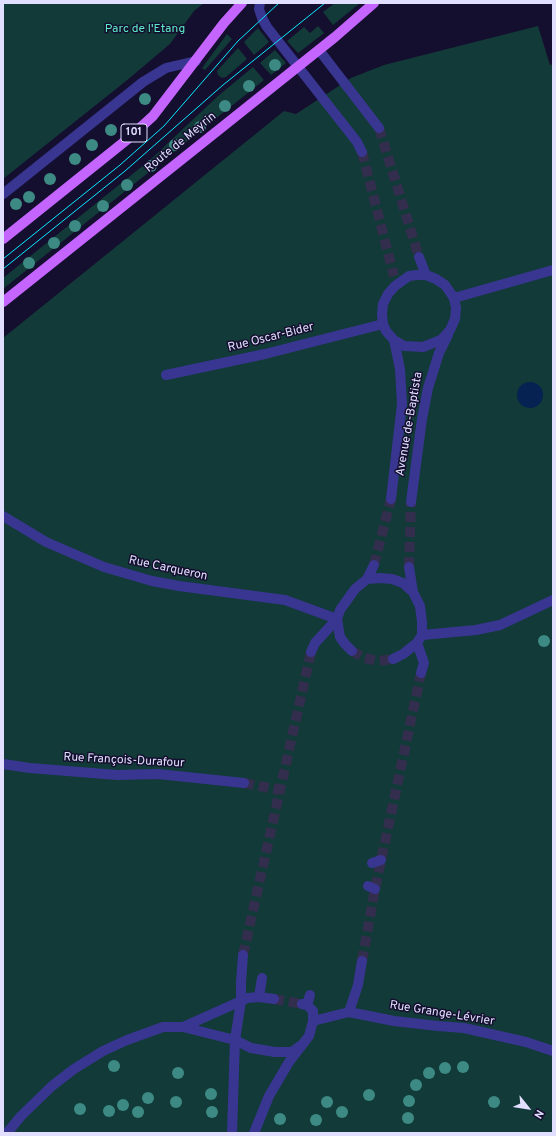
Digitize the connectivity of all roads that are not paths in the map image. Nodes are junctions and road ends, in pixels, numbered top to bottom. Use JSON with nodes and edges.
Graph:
{"nodes":[{"id":1,"x":242,"y":3,"type":"edge"},
{"id":2,"x":260,"y":3,"type":"edge"},
{"id":3,"x":374,"y":3,"type":"edge"},
{"id":4,"x":319,"y":50,"type":"junction"},
{"id":5,"x":196,"y":61,"type":"junction"},
{"id":6,"x":298,"y":67,"type":"junction"},
{"id":7,"x":379,"y":128,"type":"tunnel mouth"},
{"id":8,"x":362,"y":152,"type":"tunnel mouth"},
{"id":9,"x":3,"y":194,"type":"edge"},
{"id":10,"x":3,"y":239,"type":"edge"},
{"id":11,"x":419,"y":257,"type":"tunnel mouth"},
{"id":12,"x":553,"y":270,"type":"edge"},
{"id":13,"x":426,"y":276,"type":"junction"},
{"id":14,"x":454,"y":298,"type":"junction"},
{"id":15,"x":3,"y":302,"type":"edge"},
{"id":16,"x":383,"y":324,"type":"junction"},
{"id":17,"x":450,"y":330,"type":"junction"},
{"id":18,"x":394,"y":340,"type":"junction"},
{"id":19,"x":166,"y":375,"type":"dead end"},
{"id":20,"x":391,"y":499,"type":"tunnel mouth"},
{"id":21,"x":411,"y":502,"type":"tunnel mouth"},
{"id":22,"x":3,"y":516,"type":"edge"},
{"id":23,"x":374,"y":565,"type":"tunnel mouth"},
{"id":24,"x":410,"y":567,"type":"tunnel mouth"},
{"id":25,"x":367,"y":579,"type":"junction"},
{"id":26,"x":413,"y":592,"type":"junction"},
{"id":27,"x":553,"y":600,"type":"edge"},
{"id":28,"x":337,"y":619,"type":"junction"},
{"id":29,"x":419,"y":639,"type":"junction"},
{"id":30,"x":352,"y":650,"type":"tunnel mouth"},
{"id":31,"x":311,"y":652,"type":"tunnel mouth"},
{"id":32,"x":393,"y":659,"type":"tunnel mouth"},
{"id":33,"x":421,"y":674,"type":"tunnel mouth"},
{"id":34,"x":3,"y":764,"type":"edge"},
{"id":35,"x":244,"y":783,"type":"tunnel mouth"},
{"id":36,"x":243,"y":955,"type":"tunnel mouth"},
{"id":37,"x":362,"y":961,"type":"tunnel mouth"},
{"id":38,"x":262,"y":978,"type":"dead end"},
{"id":39,"x":310,"y":995,"type":"dead end"},
{"id":40,"x":259,"y":997,"type":"junction"},
{"id":41,"x":274,"y":999,"type":"tunnel mouth"},
{"id":42,"x":241,"y":1001,"type":"junction"},
{"id":43,"x":349,"y":1012,"type":"junction"},
{"id":44,"x":312,"y":1021,"type":"junction"},
{"id":45,"x":183,"y":1027,"type":"junction"},
{"id":46,"x":235,"y":1040,"type":"junction"},
{"id":47,"x":301,"y":1045,"type":"junction"},
{"id":48,"x":553,"y":1050,"type":"edge"},
{"id":49,"x":7,"y":1133,"type":"edge"},
{"id":50,"x":232,"y":1133,"type":"edge"},
{"id":51,"x":254,"y":1133,"type":"edge"}],
"edges":[{"from":1,"to":5,"type":"main road","number":"101"},
{"from":2,"to":6,"type":"street"},
{"from":3,"to":4,"type":"main road","name":"Route de Meyrin"},
{"from":4,"to":6,"type":"main road","name":"Route de Meyrin"},
{"from":4,"to":7,"type":"street"},
{"from":5,"to":9,"type":"street"},
{"from":5,"to":10,"type":"main road","number":"101"},
{"from":6,"to":8,"type":"street"},
{"from":6,"to":15,"type":"main road","name":"Route de Meyrin"},
{"from":11,"to":13,"type":"street"},
{"from":12,"to":14,"type":"street"},
{"from":13,"to":14,"type":"street"},
{"from":13,"to":16,"type":"street"},
{"from":14,"to":17,"type":"street"},
{"from":16,"to":18,"type":"street"},
{"from":16,"to":19,"type":"street","name":"Rue Oscar-Bider"},
{"from":17,"to":18,"type":"street"},
{"from":17,"to":21,"type":"street","name":"Avenue de-Baptista"},
{"from":18,"to":20,"type":"street","name":"Avenue de-Baptista"},
{"from":22,"to":28,"type":"street","name":"Rue Carqueron"},
{"from":23,"to":25,"type":"street"},
{"from":24,"to":26,"type":"street"},
{"from":25,"to":26,"type":"street"},
{"from":25,"to":28,"type":"street"},
{"from":26,"to":29,"type":"street"},
{"from":27,"to":29,"type":"street"},
{"from":28,"to":30,"type":"street"},
{"from":28,"to":31,"type":"street"},
{"from":29,"to":32,"type":"street"},
{"from":29,"to":33,"type":"street"},
{"from":34,"to":35,"type":"street","name":"Rue François-Durafour"},
{"from":36,"to":42,"type":"street"},
{"from":37,"to":43,"type":"street"},
{"from":38,"to":40,"type":"street"},
{"from":39,"to":44,"type":"street"},
{"from":40,"to":41,"type":"street"},
{"from":40,"to":42,"type":"street"},
{"from":42,"to":45,"type":"street"},
{"from":42,"to":46,"type":"street"},
{"from":43,"to":44,"type":"street"},
{"from":43,"to":48,"type":"street","name":"Rue Grange-Lévrier"},
{"from":44,"to":47,"type":"street"},
{"from":45,"to":46,"type":"street"},
{"from":45,"to":49,"type":"street"},
{"from":46,"to":47,"type":"street"},
{"from":46,"to":50,"type":"street"},
{"from":47,"to":51,"type":"street"}]}
